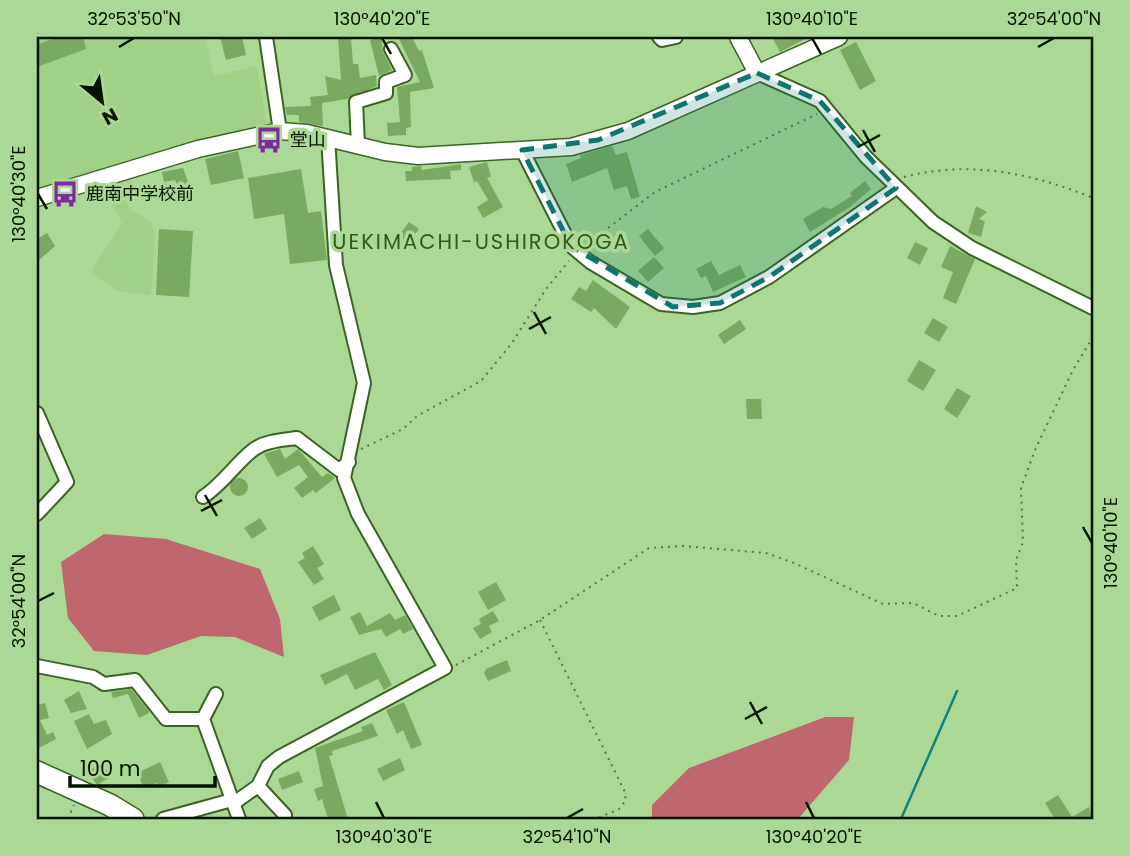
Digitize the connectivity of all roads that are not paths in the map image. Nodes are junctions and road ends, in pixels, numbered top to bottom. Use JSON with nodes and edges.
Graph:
{"nodes":[{"id":1,"x":266,"y":37,"type":"edge"},
{"id":2,"x":659,"y":37,"type":"edge"},
{"id":3,"x":676,"y":37,"type":"edge"},
{"id":4,"x":738,"y":37,"type":"edge"},
{"id":5,"x":839,"y":37,"type":"edge"},
{"id":6,"x":391,"y":49,"type":"dead end"},
{"id":7,"x":757,"y":73,"type":"junction"},
{"id":8,"x":280,"y":131,"type":"junction"},
{"id":9,"x":328,"y":137,"type":"junction"},
{"id":10,"x":358,"y":145,"type":"junction"},
{"id":11,"x":522,"y":150,"type":"junction"},
{"id":12,"x":892,"y":184,"type":"junction"},
{"id":13,"x":37,"y":198,"type":"edge"},
{"id":14,"x":1093,"y":308,"type":"edge"},
{"id":15,"x":37,"y":413,"type":"edge"},
{"id":16,"x":349,"y":458,"type":"junction"},
{"id":17,"x":202,"y":496,"type":"dead end"},
{"id":18,"x":37,"y":514,"type":"edge"},
{"id":19,"x":37,"y":666,"type":"edge"},
{"id":20,"x":216,"y":694,"type":"dead end"},
{"id":21,"x":203,"y":719,"type":"junction"},
{"id":22,"x":37,"y":770,"type":"edge"},
{"id":23,"x":258,"y":786,"type":"junction"},
{"id":24,"x":233,"y":801,"type":"junction"},
{"id":25,"x":285,"y":815,"type":"dead end"},
{"id":26,"x":133,"y":819,"type":"edge"},
{"id":27,"x":163,"y":819,"type":"edge"},
{"id":28,"x":239,"y":819,"type":"edge"}],
"edges":[{"from":1,"to":8,"type":"street"},
{"from":2,"to":3,"type":"street"},
{"from":4,"to":7,"type":"street"},
{"from":5,"to":7,"type":"street"},
{"from":6,"to":10,"type":"street"},
{"from":7,"to":11,"type":"street"},
{"from":7,"to":12,"type":"street"},
{"from":8,"to":9,"type":"street"},
{"from":8,"to":13,"type":"street"},
{"from":9,"to":10,"type":"street"},
{"from":9,"to":16,"type":"street"},
{"from":10,"to":11,"type":"street"},
{"from":11,"to":12,"type":"street"},
{"from":12,"to":14,"type":"street"},
{"from":15,"to":18,"type":"street"},
{"from":16,"to":17,"type":"street"},
{"from":16,"to":23,"type":"street"},
{"from":19,"to":21,"type":"street"},
{"from":20,"to":21,"type":"street"},
{"from":21,"to":24,"type":"street"},
{"from":22,"to":26,"type":"highway"},
{"from":23,"to":24,"type":"street"},
{"from":23,"to":25,"type":"street"},
{"from":24,"to":27,"type":"street"},
{"from":24,"to":28,"type":"street"}]}
